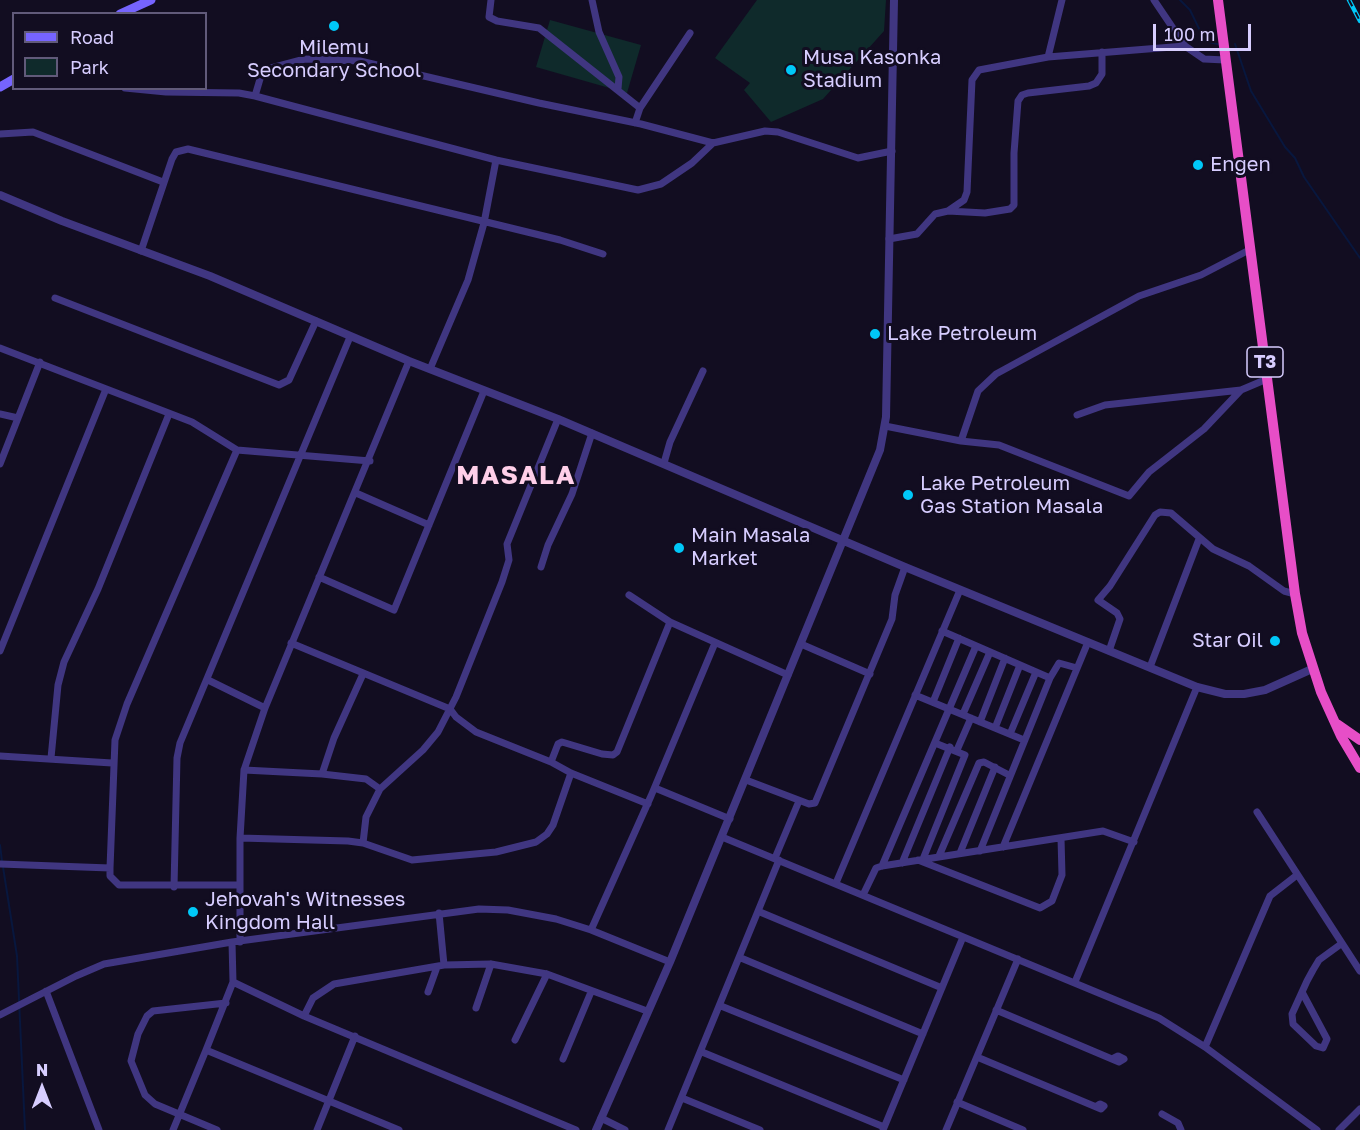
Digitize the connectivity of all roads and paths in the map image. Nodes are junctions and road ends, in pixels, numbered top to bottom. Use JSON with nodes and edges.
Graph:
{"nodes":[{"id":1,"x":150,"y":0,"type":"edge"},
{"id":2,"x":491,"y":0,"type":"edge"},
{"id":3,"x":592,"y":0,"type":"edge"},
{"id":4,"x":894,"y":0,"type":"edge"},
{"id":5,"x":1062,"y":0,"type":"edge"},
{"id":6,"x":1154,"y":0,"type":"edge"},
{"id":7,"x":1218,"y":0,"type":"edge"},
{"id":8,"x":124,"y":12,"type":"edge"},
{"id":9,"x":690,"y":33,"type":"dead end"},
{"id":10,"x":1185,"y":46,"type":"junction"},
{"id":11,"x":1102,"y":52,"type":"junction"},
{"id":12,"x":1048,"y":57,"type":"junction"},
{"id":13,"x":1225,"y":60,"type":"junction"},
{"id":14,"x":618,"y":89,"type":"junction"},
{"id":15,"x":158,"y":90,"type":"edge"},
{"id":16,"x":255,"y":96,"type":"junction"},
{"id":17,"x":640,"y":108,"type":"junction"},
{"id":18,"x":634,"y":123,"type":"junction"},
{"id":19,"x":0,"y":134,"type":"edge"},
{"id":20,"x":713,"y":144,"type":"junction"},
{"id":21,"x":892,"y":151,"type":"junction"},
{"id":22,"x":496,"y":160,"type":"junction"},
{"id":23,"x":163,"y":182,"type":"junction"},
{"id":24,"x":0,"y":195,"type":"edge"},
{"id":25,"x":948,"y":211,"type":"junction"},
{"id":26,"x":484,"y":223,"type":"junction"},
{"id":27,"x":889,"y":239,"type":"junction"},
{"id":28,"x":1251,"y":249,"type":"junction"},
{"id":29,"x":141,"y":251,"type":"junction"},
{"id":30,"x":603,"y":254,"type":"dead end"},
{"id":31,"x":55,"y":298,"type":"dead end"},
{"id":32,"x":316,"y":321,"type":"junction"},
{"id":33,"x":350,"y":337,"type":"junction"},
{"id":34,"x":0,"y":348,"type":"edge"},
{"id":35,"x":410,"y":361,"type":"junction"},
{"id":36,"x":40,"y":362,"type":"junction"},
{"id":37,"x":430,"y":369,"type":"junction"},
{"id":38,"x":703,"y":371,"type":"dead end"},
{"id":39,"x":1267,"y":379,"type":"junction"},
{"id":40,"x":106,"y":389,"type":"junction"},
{"id":41,"x":1241,"y":390,"type":"junction"},
{"id":42,"x":484,"y":391,"type":"junction"},
{"id":43,"x":0,"y":414,"type":"edge"},
{"id":44,"x":169,"y":414,"type":"junction"},
{"id":45,"x":1077,"y":415,"type":"dead end"},
{"id":46,"x":18,"y":418,"type":"junction"},
{"id":47,"x":558,"y":419,"type":"junction"},
{"id":48,"x":885,"y":426,"type":"junction"},
{"id":49,"x":592,"y":433,"type":"junction"},
{"id":50,"x":961,"y":441,"type":"junction"},
{"id":51,"x":237,"y":450,"type":"junction"},
{"id":52,"x":300,"y":457,"type":"junction"},
{"id":53,"x":370,"y":461,"type":"junction"},
{"id":54,"x":664,"y":463,"type":"junction"},
{"id":55,"x":0,"y":464,"type":"edge"},
{"id":56,"x":356,"y":493,"type":"junction"},
{"id":57,"x":429,"y":525,"type":"junction"},
{"id":58,"x":1199,"y":539,"type":"junction"},
{"id":59,"x":844,"y":540,"type":"junction"},
{"id":60,"x":541,"y":567,"type":"dead end"},
{"id":61,"x":905,"y":567,"type":"junction"},
{"id":62,"x":319,"y":577,"type":"junction"},
{"id":63,"x":960,"y":590,"type":"junction"},
{"id":64,"x":1295,"y":594,"type":"junction"},
{"id":65,"x":629,"y":595,"type":"dead end"},
{"id":66,"x":670,"y":622,"type":"junction"},
{"id":67,"x":942,"y":631,"type":"junction"},
{"id":68,"x":959,"y":638,"type":"junction"},
{"id":69,"x":1088,"y":642,"type":"junction"},
{"id":70,"x":291,"y":643,"type":"junction"},
{"id":71,"x":715,"y":643,"type":"junction"},
{"id":72,"x":801,"y":644,"type":"junction"},
{"id":73,"x":976,"y":646,"type":"junction"},
{"id":74,"x":0,"y":651,"type":"edge"},
{"id":75,"x":1109,"y":651,"type":"junction"},
{"id":76,"x":990,"y":652,"type":"junction"},
{"id":77,"x":1005,"y":658,"type":"junction"},
{"id":78,"x":1020,"y":665,"type":"junction"},
{"id":79,"x":1150,"y":667,"type":"junction"},
{"id":80,"x":1077,"y":668,"type":"junction"},
{"id":81,"x":1312,"y":669,"type":"junction"},
{"id":82,"x":1036,"y":672,"type":"junction"},
{"id":83,"x":363,"y":674,"type":"junction"},
{"id":84,"x":870,"y":674,"type":"junction"},
{"id":85,"x":788,"y":675,"type":"junction"},
{"id":86,"x":1050,"y":678,"type":"junction"},
{"id":87,"x":208,"y":680,"type":"junction"},
{"id":88,"x":1197,"y":687,"type":"junction"},
{"id":89,"x":915,"y":695,"type":"junction"},
{"id":90,"x":933,"y":702,"type":"junction"},
{"id":91,"x":265,"y":708,"type":"junction"},
{"id":92,"x":450,"y":709,"type":"junction"},
{"id":93,"x":950,"y":709,"type":"junction"},
{"id":94,"x":967,"y":716,"type":"junction"},
{"id":95,"x":1333,"y":719,"type":"junction"},
{"id":96,"x":980,"y":722,"type":"junction"},
{"id":97,"x":995,"y":728,"type":"junction"},
{"id":98,"x":1010,"y":734,"type":"junction"},
{"id":99,"x":1024,"y":740,"type":"junction"},
{"id":100,"x":1360,"y":740,"type":"edge"},
{"id":101,"x":935,"y":743,"type":"junction"},
{"id":102,"x":954,"y":748,"type":"junction"},
{"id":103,"x":0,"y":756,"type":"edge"},
{"id":104,"x":51,"y":758,"type":"junction"},
{"id":105,"x":551,"y":762,"type":"junction"},
{"id":106,"x":112,"y":763,"type":"junction"},
{"id":107,"x":995,"y":767,"type":"junction"},
{"id":108,"x":1360,"y":768,"type":"edge"},
{"id":109,"x":244,"y":770,"type":"junction"},
{"id":110,"x":571,"y":773,"type":"junction"},
{"id":111,"x":322,"y":774,"type":"junction"},
{"id":112,"x":1009,"y":775,"type":"junction"},
{"id":113,"x":746,"y":780,"type":"junction"},
{"id":114,"x":654,"y":788,"type":"junction"},
{"id":115,"x":380,"y":789,"type":"junction"},
{"id":116,"x":799,"y":801,"type":"junction"},
{"id":117,"x":648,"y":804,"type":"junction"},
{"id":118,"x":1257,"y":812,"type":"dead end"},
{"id":119,"x":730,"y":819,"type":"junction"},
{"id":120,"x":722,"y":837,"type":"junction"},
{"id":121,"x":240,"y":838,"type":"junction"},
{"id":122,"x":1061,"y":838,"type":"junction"},
{"id":123,"x":1134,"y":842,"type":"junction"},
{"id":124,"x":363,"y":843,"type":"junction"},
{"id":125,"x":1003,"y":847,"type":"junction"},
{"id":126,"x":980,"y":850,"type":"junction"},
{"id":127,"x":960,"y":853,"type":"junction"},
{"id":128,"x":939,"y":856,"type":"junction"},
{"id":129,"x":777,"y":859,"type":"junction"},
{"id":130,"x":921,"y":859,"type":"junction"},
{"id":131,"x":902,"y":862,"type":"junction"},
{"id":132,"x":2,"y":864,"type":"edge"},
{"id":133,"x":882,"y":866,"type":"junction"},
{"id":134,"x":110,"y":868,"type":"junction"},
{"id":135,"x":1296,"y":875,"type":"junction"},
{"id":136,"x":836,"y":883,"type":"junction"},
{"id":137,"x":239,"y":885,"type":"junction"},
{"id":138,"x":174,"y":886,"type":"junction"},
{"id":139,"x":863,"y":895,"type":"junction"},
{"id":140,"x":439,"y":912,"type":"junction"},
{"id":141,"x":760,"y":912,"type":"junction"},
{"id":142,"x":591,"y":930,"type":"junction"},
{"id":143,"x":963,"y":937,"type":"junction"},
{"id":144,"x":236,"y":942,"type":"junction"},
{"id":145,"x":1341,"y":944,"type":"junction"},
{"id":146,"x":741,"y":958,"type":"junction"},
{"id":147,"x":1018,"y":959,"type":"junction"},
{"id":148,"x":670,"y":962,"type":"junction"},
{"id":149,"x":491,"y":964,"type":"junction"},
{"id":150,"x":441,"y":966,"type":"junction"},
{"id":151,"x":1360,"y":971,"type":"edge"},
{"id":152,"x":547,"y":974,"type":"junction"},
{"id":153,"x":233,"y":982,"type":"junction"},
{"id":154,"x":1075,"y":982,"type":"junction"},
{"id":155,"x":942,"y":987,"type":"junction"},
{"id":156,"x":46,"y":991,"type":"junction"},
{"id":157,"x":428,"y":992,"type":"dead end"},
{"id":158,"x":591,"y":992,"type":"junction"},
{"id":159,"x":1302,"y":992,"type":"junction"},
{"id":160,"x":226,"y":1003,"type":"junction"},
{"id":161,"x":721,"y":1006,"type":"junction"},
{"id":162,"x":476,"y":1008,"type":"dead end"},
{"id":163,"x":996,"y":1010,"type":"junction"},
{"id":164,"x":647,"y":1011,"type":"junction"},
{"id":165,"x":0,"y":1015,"type":"edge"},
{"id":166,"x":304,"y":1016,"type":"junction"},
{"id":167,"x":923,"y":1034,"type":"junction"},
{"id":168,"x":355,"y":1036,"type":"junction"},
{"id":169,"x":515,"y":1040,"type":"dead end"},
{"id":170,"x":1205,"y":1047,"type":"junction"},
{"id":171,"x":206,"y":1050,"type":"junction"},
{"id":172,"x":702,"y":1052,"type":"junction"},
{"id":173,"x":977,"y":1057,"type":"junction"},
{"id":174,"x":1114,"y":1058,"type":"dead end"},
{"id":175,"x":563,"y":1059,"type":"dead end"},
{"id":176,"x":904,"y":1080,"type":"junction"},
{"id":177,"x":682,"y":1098,"type":"junction"},
{"id":178,"x":331,"y":1101,"type":"junction"},
{"id":179,"x":957,"y":1102,"type":"junction"},
{"id":180,"x":1097,"y":1106,"type":"dead end"},
{"id":181,"x":1360,"y":1108,"type":"edge"},
{"id":182,"x":178,"y":1114,"type":"junction"},
{"id":183,"x":1162,"y":1114,"type":"dead end"},
{"id":184,"x":601,"y":1118,"type":"junction"},
{"id":185,"x":884,"y":1129,"type":"edge"},
{"id":186,"x":99,"y":1130,"type":"edge"},
{"id":187,"x":173,"y":1130,"type":"edge"},
{"id":188,"x":217,"y":1130,"type":"edge"},
{"id":189,"x":317,"y":1130,"type":"edge"},
{"id":190,"x":399,"y":1130,"type":"edge"},
{"id":191,"x":576,"y":1130,"type":"edge"},
{"id":192,"x":596,"y":1130,"type":"edge"},
{"id":193,"x":625,"y":1130,"type":"edge"},
{"id":194,"x":668,"y":1130,"type":"edge"},
{"id":195,"x":760,"y":1130,"type":"edge"},
{"id":196,"x":946,"y":1130,"type":"edge"},
{"id":197,"x":1023,"y":1130,"type":"edge"},
{"id":198,"x":1180,"y":1130,"type":"edge"},
{"id":199,"x":1317,"y":1130,"type":"edge"},
{"id":200,"x":1339,"y":1130,"type":"edge"}],
"edges":[{"from":1,"to":8,"type":"main road"},
{"from":2,"to":14,"type":"street"},
{"from":3,"to":14,"type":"street"},
{"from":4,"to":21,"type":"street"},
{"from":5,"to":12,"type":"street"},
{"from":6,"to":10,"type":"street"},
{"from":7,"to":13,"type":"highway","number":"T3"},
{"from":9,"to":17,"type":"street"},
{"from":10,"to":11,"type":"street"},
{"from":10,"to":13,"type":"street"},
{"from":11,"to":12,"type":"street"},
{"from":11,"to":25,"type":"street"},
{"from":12,"to":25,"type":"street"},
{"from":13,"to":28,"type":"highway","number":"T3"},
{"from":14,"to":17,"type":"street"},
{"from":15,"to":16,"type":"street"},
{"from":16,"to":18,"type":"street"},
{"from":16,"to":22,"type":"street"},
{"from":17,"to":18,"type":"street"},
{"from":18,"to":20,"type":"street"},
{"from":19,"to":23,"type":"street"},
{"from":20,"to":21,"type":"street"},
{"from":20,"to":22,"type":"street"},
{"from":21,"to":27,"type":"street"},
{"from":22,"to":26,"type":"street"},
{"from":23,"to":26,"type":"street"},
{"from":23,"to":29,"type":"street"},
{"from":24,"to":29,"type":"street"},
{"from":25,"to":27,"type":"street"},
{"from":26,"to":30,"type":"street"},
{"from":26,"to":37,"type":"street"},
{"from":27,"to":48,"type":"street"},
{"from":28,"to":39,"type":"highway","number":"T3"},
{"from":28,"to":50,"type":"street"},
{"from":29,"to":32,"type":"street"},
{"from":31,"to":32,"type":"street"},
{"from":32,"to":33,"type":"street"},
{"from":33,"to":35,"type":"street"},
{"from":33,"to":52,"type":"street"},
{"from":34,"to":36,"type":"street"},
{"from":35,"to":37,"type":"street"},
{"from":35,"to":53,"type":"street"},
{"from":36,"to":40,"type":"street"},
{"from":36,"to":46,"type":"street"},
{"from":37,"to":42,"type":"street"},
{"from":38,"to":54,"type":"street"},
{"from":39,"to":41,"type":"street"},
{"from":39,"to":64,"type":"highway","number":"T3"},
{"from":40,"to":44,"type":"street"},
{"from":40,"to":74,"type":"street"},
{"from":41,"to":45,"type":"street"},
{"from":41,"to":50,"type":"street"},
{"from":42,"to":47,"type":"street"},
{"from":42,"to":57,"type":"street"},
{"from":43,"to":46,"type":"street"},
{"from":44,"to":51,"type":"street"},
{"from":44,"to":104,"type":"street"},
{"from":46,"to":55,"type":"street"},
{"from":47,"to":49,"type":"street"},
{"from":47,"to":92,"type":"street"},
{"from":48,"to":50,"type":"street"},
{"from":48,"to":59,"type":"street"},
{"from":49,"to":54,"type":"street"},
{"from":49,"to":60,"type":"street"},
{"from":51,"to":52,"type":"street"},
{"from":51,"to":106,"type":"street"},
{"from":52,"to":53,"type":"street"},
{"from":52,"to":87,"type":"street"},
{"from":53,"to":56,"type":"street"},
{"from":54,"to":59,"type":"street"},
{"from":56,"to":57,"type":"street"},
{"from":56,"to":62,"type":"street"},
{"from":57,"to":62,"type":"street"},
{"from":58,"to":64,"type":"street"},
{"from":58,"to":75,"type":"street"},
{"from":58,"to":79,"type":"street"},
{"from":59,"to":61,"type":"street"},
{"from":59,"to":72,"type":"street"},
{"from":61,"to":63,"type":"street"},
{"from":61,"to":84,"type":"street"},
{"from":62,"to":70,"type":"street"},
{"from":63,"to":67,"type":"street"},
{"from":63,"to":69,"type":"street"},
{"from":64,"to":81,"type":"highway","number":"T3"},
{"from":65,"to":66,"type":"street"},
{"from":66,"to":71,"type":"street"},
{"from":66,"to":105,"type":"street"},
{"from":67,"to":68,"type":"street"},
{"from":67,"to":89,"type":"street"},
{"from":68,"to":73,"type":"street"},
{"from":68,"to":90,"type":"street"},
{"from":69,"to":75,"type":"street"},
{"from":69,"to":80,"type":"street"},
{"from":70,"to":83,"type":"street"},
{"from":70,"to":91,"type":"street"},
{"from":71,"to":85,"type":"street"},
{"from":71,"to":114,"type":"street"},
{"from":72,"to":84,"type":"street"},
{"from":72,"to":85,"type":"street"},
{"from":73,"to":76,"type":"street"},
{"from":73,"to":93,"type":"street"},
{"from":75,"to":79,"type":"street"},
{"from":76,"to":77,"type":"street"},
{"from":76,"to":94,"type":"street"},
{"from":77,"to":78,"type":"street"},
{"from":77,"to":96,"type":"street"},
{"from":78,"to":82,"type":"street"},
{"from":78,"to":97,"type":"street"},
{"from":79,"to":88,"type":"street"},
{"from":80,"to":86,"type":"street"},
{"from":80,"to":125,"type":"street"},
{"from":81,"to":88,"type":"street"},
{"from":81,"to":95,"type":"highway","number":"T3"},
{"from":82,"to":86,"type":"street"},
{"from":82,"to":98,"type":"street"},
{"from":83,"to":92,"type":"street"},
{"from":83,"to":111,"type":"street"},
{"from":84,"to":116,"type":"street"},
{"from":85,"to":113,"type":"street"},
{"from":86,"to":99,"type":"street"},
{"from":87,"to":91,"type":"street"},
{"from":87,"to":138,"type":"street"},
{"from":88,"to":123,"type":"street"},
{"from":89,"to":90,"type":"street"},
{"from":89,"to":136,"type":"street"},
{"from":90,"to":93,"type":"street"},
{"from":91,"to":109,"type":"street"},
{"from":92,"to":105,"type":"street"},
{"from":92,"to":115,"type":"street"},
{"from":93,"to":94,"type":"street"},
{"from":93,"to":101,"type":"street"},
{"from":94,"to":96,"type":"street"},
{"from":94,"to":102,"type":"street"},
{"from":95,"to":100,"type":"highway","number":"T3"},
{"from":95,"to":108,"type":"highway","number":"T3"},
{"from":96,"to":97,"type":"street"},
{"from":97,"to":98,"type":"street"},
{"from":98,"to":99,"type":"street"},
{"from":99,"to":112,"type":"street"},
{"from":101,"to":102,"type":"street"},
{"from":101,"to":133,"type":"street"},
{"from":102,"to":130,"type":"street"},
{"from":102,"to":131,"type":"street"},
{"from":103,"to":104,"type":"street"},
{"from":104,"to":106,"type":"street"},
{"from":105,"to":110,"type":"street"},
{"from":106,"to":134,"type":"street"},
{"from":107,"to":112,"type":"street"},
{"from":107,"to":127,"type":"street"},
{"from":107,"to":128,"type":"street"},
{"from":109,"to":111,"type":"street"},
{"from":109,"to":121,"type":"street"},
{"from":110,"to":117,"type":"street"},
{"from":110,"to":124,"type":"street"},
{"from":111,"to":115,"type":"street"},
{"from":112,"to":126,"type":"street"},
{"from":113,"to":116,"type":"street"},
{"from":113,"to":119,"type":"street"},
{"from":114,"to":117,"type":"street"},
{"from":114,"to":119,"type":"street"},
{"from":115,"to":124,"type":"street"},
{"from":116,"to":129,"type":"street"},
{"from":117,"to":142,"type":"street"},
{"from":118,"to":135,"type":"street"},
{"from":119,"to":120,"type":"street"},
{"from":120,"to":129,"type":"street"},
{"from":120,"to":148,"type":"street"},
{"from":121,"to":124,"type":"street"},
{"from":121,"to":137,"type":"street"},
{"from":122,"to":123,"type":"street"},
{"from":122,"to":125,"type":"street"},
{"from":122,"to":130,"type":"street"},
{"from":123,"to":154,"type":"street"},
{"from":125,"to":126,"type":"street"},
{"from":126,"to":127,"type":"street"},
{"from":127,"to":128,"type":"street"},
{"from":128,"to":130,"type":"street"},
{"from":129,"to":136,"type":"street"},
{"from":129,"to":141,"type":"street"},
{"from":130,"to":131,"type":"street"},
{"from":131,"to":133,"type":"street"},
{"from":132,"to":134,"type":"street"},
{"from":133,"to":139,"type":"street"},
{"from":134,"to":138,"type":"street"},
{"from":135,"to":145,"type":"street"},
{"from":135,"to":170,"type":"street"},
{"from":136,"to":139,"type":"street"},
{"from":137,"to":138,"type":"street"},
{"from":137,"to":144,"type":"street"},
{"from":139,"to":143,"type":"street"},
{"from":140,"to":142,"type":"street"},
{"from":140,"to":144,"type":"street"},
{"from":140,"to":150,"type":"street"},
{"from":141,"to":146,"type":"street"},
{"from":141,"to":155,"type":"street"},
{"from":142,"to":148,"type":"street"},
{"from":143,"to":147,"type":"street"},
{"from":143,"to":155,"type":"street"},
{"from":144,"to":153,"type":"street"},
{"from":144,"to":156,"type":"street"},
{"from":145,"to":151,"type":"street"},
{"from":145,"to":159,"type":"street"},
{"from":146,"to":161,"type":"street"},
{"from":146,"to":167,"type":"street"},
{"from":147,"to":154,"type":"street"},
{"from":147,"to":163,"type":"street"},
{"from":148,"to":164,"type":"street"},
{"from":149,"to":150,"type":"street"},
{"from":149,"to":152,"type":"street"},
{"from":149,"to":162,"type":"street"},
{"from":150,"to":157,"type":"street"},
{"from":150,"to":166,"type":"street"},
{"from":152,"to":158,"type":"street"},
{"from":152,"to":169,"type":"street"},
{"from":153,"to":160,"type":"street"},
{"from":153,"to":166,"type":"street"},
{"from":154,"to":170,"type":"street"},
{"from":155,"to":167,"type":"street"},
{"from":156,"to":165,"type":"street"},
{"from":156,"to":186,"type":"street"},
{"from":158,"to":164,"type":"street"},
{"from":158,"to":175,"type":"street"},
{"from":159,"to":159,"type":"street"},
{"from":160,"to":171,"type":"street"},
{"from":160,"to":182,"type":"street"},
{"from":161,"to":172,"type":"street"},
{"from":161,"to":176,"type":"street"},
{"from":163,"to":173,"type":"street"},
{"from":163,"to":174,"type":"street"},
{"from":164,"to":184,"type":"street"},
{"from":166,"to":168,"type":"street"},
{"from":167,"to":176,"type":"street"},
{"from":168,"to":178,"type":"street"},
{"from":168,"to":191,"type":"street"},
{"from":170,"to":199,"type":"street"},
{"from":171,"to":178,"type":"street"},
{"from":171,"to":182,"type":"street"},
{"from":172,"to":177,"type":"street"},
{"from":172,"to":185,"type":"street"},
{"from":173,"to":179,"type":"street"},
{"from":173,"to":180,"type":"street"},
{"from":176,"to":185,"type":"street"},
{"from":177,"to":194,"type":"street"},
{"from":177,"to":195,"type":"street"},
{"from":178,"to":189,"type":"street"},
{"from":178,"to":190,"type":"street"},
{"from":179,"to":196,"type":"street"},
{"from":179,"to":197,"type":"street"},
{"from":181,"to":200,"type":"street"},
{"from":182,"to":187,"type":"street"},
{"from":182,"to":188,"type":"street"},
{"from":183,"to":198,"type":"street"},
{"from":184,"to":192,"type":"street"},
{"from":184,"to":193,"type":"street"}]}
